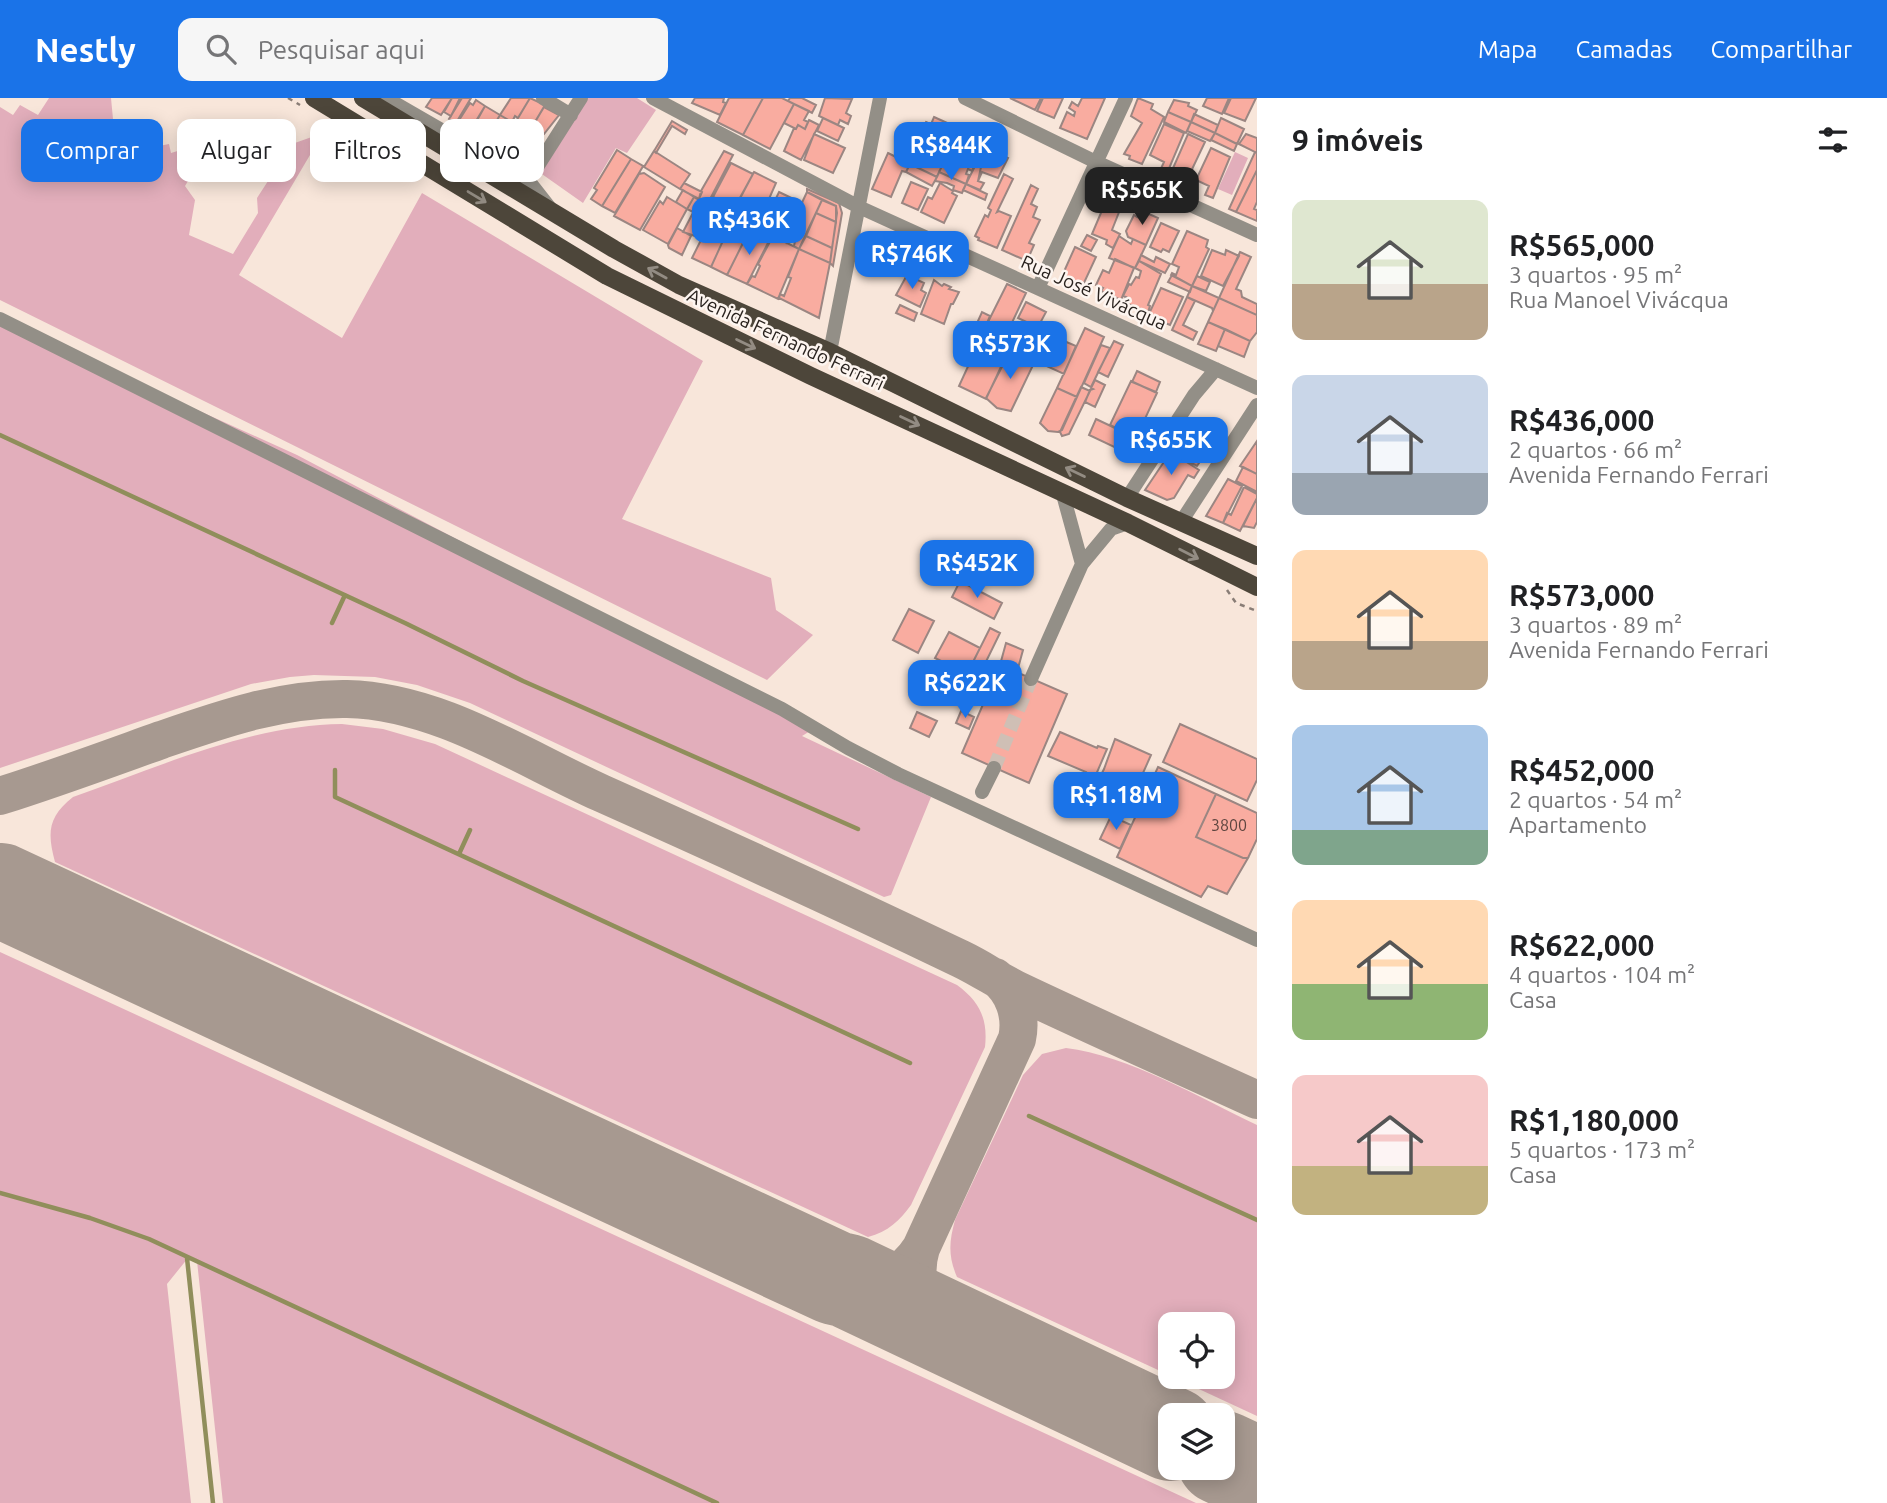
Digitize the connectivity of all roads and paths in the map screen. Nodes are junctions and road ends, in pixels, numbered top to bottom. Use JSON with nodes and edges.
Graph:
{"nodes":[{"id":1,"x":314,"y":98,"type":"edge"},
{"id":2,"x":363,"y":98,"type":"edge"},
{"id":3,"x":386,"y":98,"type":"edge"},
{"id":4,"x":543,"y":98,"type":"edge"},
{"id":5,"x":581,"y":98,"type":"edge"},
{"id":6,"x":653,"y":98,"type":"edge"},
{"id":7,"x":880,"y":98,"type":"edge"},
{"id":8,"x":965,"y":98,"type":"edge"},
{"id":9,"x":1126,"y":98,"type":"edge"},
{"id":10,"x":571,"y":115,"type":"junction"},
{"id":11,"x":1096,"y":162,"type":"junction"},
{"id":12,"x":524,"y":187,"type":"junction"},
{"id":13,"x":859,"y":206,"type":"junction"},
{"id":14,"x":1257,"y":235,"type":"edge"},
{"id":15,"x":1038,"y":288,"type":"junction"},
{"id":16,"x":0,"y":319,"type":"edge"},
{"id":17,"x":830,"y":352,"type":"junction"},
{"id":18,"x":1216,"y":369,"type":"junction"},
{"id":19,"x":1257,"y":388,"type":"edge"},
{"id":20,"x":848,"y":392,"type":"junction"},
{"id":21,"x":1257,"y":405,"type":"edge"},
{"id":22,"x":1062,"y":491,"type":"junction"},
{"id":23,"x":1127,"y":498,"type":"junction"},
{"id":24,"x":1181,"y":522,"type":"junction"},
{"id":25,"x":1128,"y":523,"type":"junction"},
{"id":26,"x":1257,"y":556,"type":"edge"},
{"id":27,"x":1082,"y":564,"type":"junction"},
{"id":28,"x":1257,"y":587,"type":"edge"},
{"id":29,"x":1236,"y":603,"type":"dead end"},
{"id":30,"x":1257,"y":611,"type":"edge"},
{"id":31,"x":1031,"y":679,"type":"tunnel mouth"},
{"id":32,"x":994,"y":768,"type":"tunnel mouth"},
{"id":33,"x":982,"y":792,"type":"dead end"},
{"id":34,"x":1257,"y":940,"type":"edge"}],
"edges":[{"from":1,"to":20,"type":"main road","name":"Avenida Fernando Ferrari","one_way":true},
{"from":2,"to":12,"type":"main road","name":"Avenida Fernando Ferrari"},
{"from":3,"to":12,"type":"street","name":"Avenida Fernando Ferrari"},
{"from":4,"to":10,"type":"street"},
{"from":5,"to":10,"type":"street"},
{"from":6,"to":13,"type":"street","name":"Rua José Vivácqua"},
{"from":7,"to":13,"type":"street"},
{"from":8,"to":11,"type":"street"},
{"from":9,"to":11,"type":"street"},
{"from":10,"to":12,"type":"street"},
{"from":11,"to":14,"type":"street"},
{"from":11,"to":15,"type":"street"},
{"from":17,"to":12,"type":"main road","name":"Avenida Fernando Ferrari","one_way":true},
{"from":13,"to":15,"type":"street","name":"Rua José Vivácqua"},
{"from":13,"to":17,"type":"street"},
{"from":15,"to":18,"type":"street","name":"Rua José Vivácqua"},
{"from":16,"to":34,"type":"street"},
{"from":17,"to":20,"type":"main road"},
{"from":23,"to":17,"type":"main road","name":"Avenida Fernando Ferrari","one_way":true},
{"from":18,"to":19,"type":"street","name":"Rua José Vivácqua"},
{"from":18,"to":23,"type":"street"},
{"from":20,"to":22,"type":"main road","name":"Avenida Fernando Ferrari","one_way":true},
{"from":21,"to":24,"type":"street"},
{"from":22,"to":25,"type":"main road","name":"Avenida Fernando Ferrari"},
{"from":22,"to":27,"type":"street"},
{"from":23,"to":24,"type":"main road","name":"Avenida Fernando Ferrari"},
{"from":24,"to":25,"type":"main road"},
{"from":24,"to":26,"type":"main road","name":"Avenida Fernando Ferrari"},
{"from":25,"to":27,"type":"street"},
{"from":25,"to":28,"type":"main road","name":"Avenida Fernando Ferrari","one_way":true},
{"from":27,"to":31,"type":"street"},
{"from":29,"to":30,"type":"path"},
{"from":32,"to":33,"type":"street"}]}
